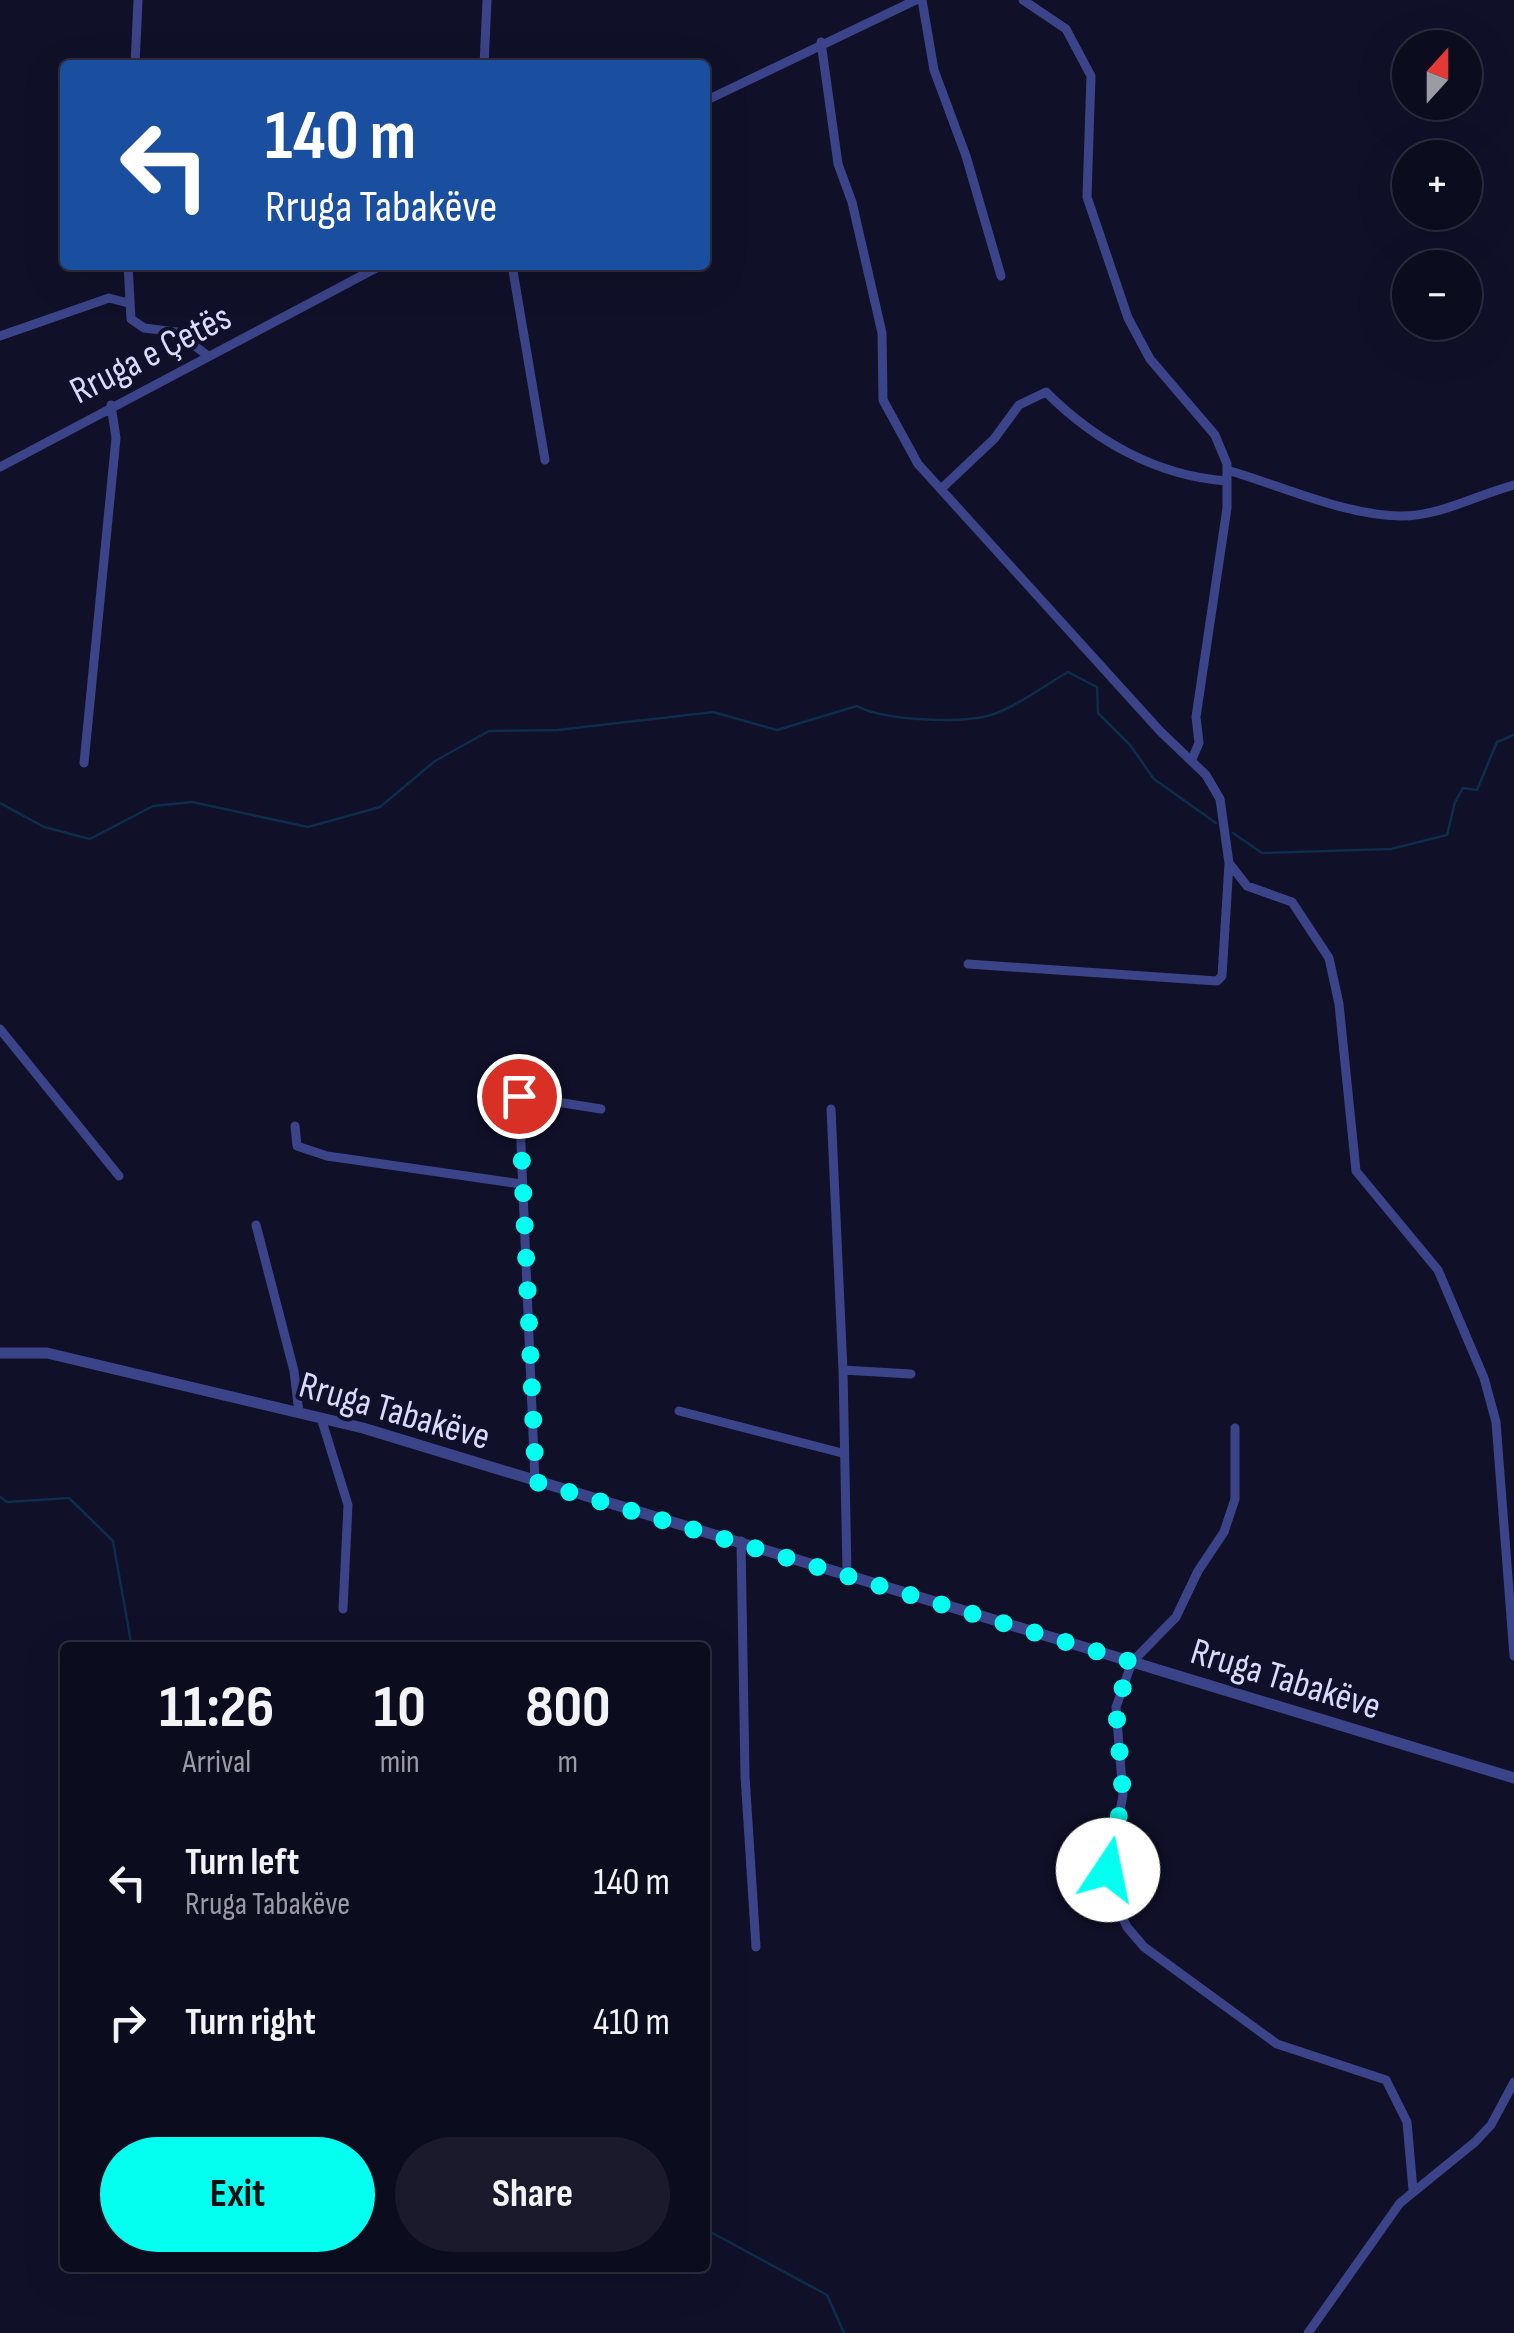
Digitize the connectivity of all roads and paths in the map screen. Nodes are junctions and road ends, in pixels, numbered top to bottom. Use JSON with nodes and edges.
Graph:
{"nodes":[{"id":1,"x":138,"y":0,"type":"edge"},
{"id":2,"x":487,"y":0,"type":"edge"},
{"id":3,"x":919,"y":0,"type":"edge"},
{"id":4,"x":1023,"y":0,"type":"edge"},
{"id":5,"x":901,"y":2,"type":"edge"},
{"id":6,"x":821,"y":42,"type":"junction"},
{"id":7,"x":135,"y":60,"type":"edge"},
{"id":8,"x":484,"y":60,"type":"edge"},
{"id":9,"x":710,"y":98,"type":"edge"},
{"id":10,"x":128,"y":270,"type":"edge"},
{"id":11,"x":372,"y":270,"type":"edge"},
{"id":12,"x":513,"y":270,"type":"edge"},
{"id":13,"x":1001,"y":276,"type":"dead end"},
{"id":14,"x":128,"y":304,"type":"junction"},
{"id":15,"x":0,"y":336,"type":"edge"},
{"id":16,"x":208,"y":356,"type":"junction"},
{"id":17,"x":111,"y":406,"type":"junction"},
{"id":18,"x":546,"y":460,"type":"dead end"},
{"id":19,"x":0,"y":467,"type":"edge"},
{"id":20,"x":1227,"y":470,"type":"junction"},
{"id":21,"x":1227,"y":482,"type":"junction"},
{"id":22,"x":1514,"y":485,"type":"edge"},
{"id":23,"x":940,"y":490,"type":"junction"},
{"id":24,"x":1192,"y":760,"type":"junction"},
{"id":25,"x":84,"y":763,"type":"dead end"},
{"id":26,"x":1229,"y":863,"type":"junction"},
{"id":27,"x":968,"y":964,"type":"dead end"},
{"id":28,"x":0,"y":1029,"type":"edge"},
{"id":29,"x":601,"y":1108,"type":"dead end"},
{"id":30,"x":831,"y":1108,"type":"dead end"},
{"id":31,"x":295,"y":1126,"type":"dead end"},
{"id":32,"x":119,"y":1176,"type":"dead end"},
{"id":33,"x":520,"y":1184,"type":"junction"},
{"id":34,"x":256,"y":1225,"type":"dead end"},
{"id":35,"x":0,"y":1354,"type":"edge"},
{"id":36,"x":843,"y":1370,"type":"junction"},
{"id":37,"x":911,"y":1374,"type":"dead end"},
{"id":38,"x":679,"y":1410,"type":"dead end"},
{"id":39,"x":299,"y":1413,"type":"junction"},
{"id":40,"x":321,"y":1418,"type":"junction"},
{"id":41,"x":1234,"y":1428,"type":"dead end"},
{"id":42,"x":842,"y":1454,"type":"junction"},
{"id":43,"x":536,"y":1482,"type":"junction"},
{"id":44,"x":740,"y":1542,"type":"junction"},
{"id":45,"x":847,"y":1572,"type":"junction"},
{"id":46,"x":343,"y":1610,"type":"dead end"},
{"id":47,"x":1514,"y":1656,"type":"edge"},
{"id":48,"x":1132,"y":1662,"type":"junction"},
{"id":49,"x":1514,"y":1778,"type":"edge"},
{"id":50,"x":756,"y":1947,"type":"dead end"},
{"id":51,"x":1514,"y":2082,"type":"edge"},
{"id":52,"x":1413,"y":2190,"type":"junction"},
{"id":53,"x":1308,"y":2333,"type":"edge"}],
"edges":[{"from":1,"to":7,"type":"street"},
{"from":2,"to":8,"type":"street"},
{"from":3,"to":5,"type":"street"},
{"from":3,"to":13,"type":"street"},
{"from":4,"to":20,"type":"street"},
{"from":5,"to":6,"type":"street"},
{"from":6,"to":9,"type":"street"},
{"from":6,"to":23,"type":"street"},
{"from":10,"to":14,"type":"street"},
{"from":11,"to":16,"type":"street","name":"Rruga e Çetës"},
{"from":12,"to":18,"type":"street"},
{"from":14,"to":15,"type":"street"},
{"from":14,"to":16,"type":"street"},
{"from":16,"to":17,"type":"street","name":"Rruga e Çetës"},
{"from":17,"to":19,"type":"street","name":"Rruga e Çetës"},
{"from":17,"to":25,"type":"street"},
{"from":20,"to":21,"type":"street"},
{"from":20,"to":22,"type":"street"},
{"from":21,"to":23,"type":"street"},
{"from":21,"to":24,"type":"street"},
{"from":23,"to":24,"type":"street"},
{"from":24,"to":26,"type":"street"},
{"from":26,"to":27,"type":"street"},
{"from":26,"to":47,"type":"street"},
{"from":28,"to":32,"type":"street"},
{"from":29,"to":33,"type":"street"},
{"from":30,"to":36,"type":"street"},
{"from":31,"to":33,"type":"street"},
{"from":33,"to":43,"type":"street"},
{"from":34,"to":39,"type":"street"},
{"from":35,"to":39,"type":"street","name":"Rruga Tabakëve"},
{"from":36,"to":37,"type":"street"},
{"from":36,"to":42,"type":"street"},
{"from":38,"to":42,"type":"street"},
{"from":39,"to":40,"type":"street","name":"Rruga Tabakëve"},
{"from":40,"to":43,"type":"street","name":"Rruga Tabakëve"},
{"from":40,"to":46,"type":"street"},
{"from":41,"to":48,"type":"street"},
{"from":42,"to":45,"type":"street"},
{"from":43,"to":44,"type":"street","name":"Rruga Tabakëve"},
{"from":44,"to":45,"type":"street","name":"Rruga Tabakëve"},
{"from":44,"to":50,"type":"street"},
{"from":45,"to":48,"type":"street","name":"Rruga Tabakëve"},
{"from":48,"to":49,"type":"street","name":"Rruga Tabakëve"},
{"from":48,"to":52,"type":"street"},
{"from":51,"to":52,"type":"street"},
{"from":52,"to":53,"type":"street"}]}
